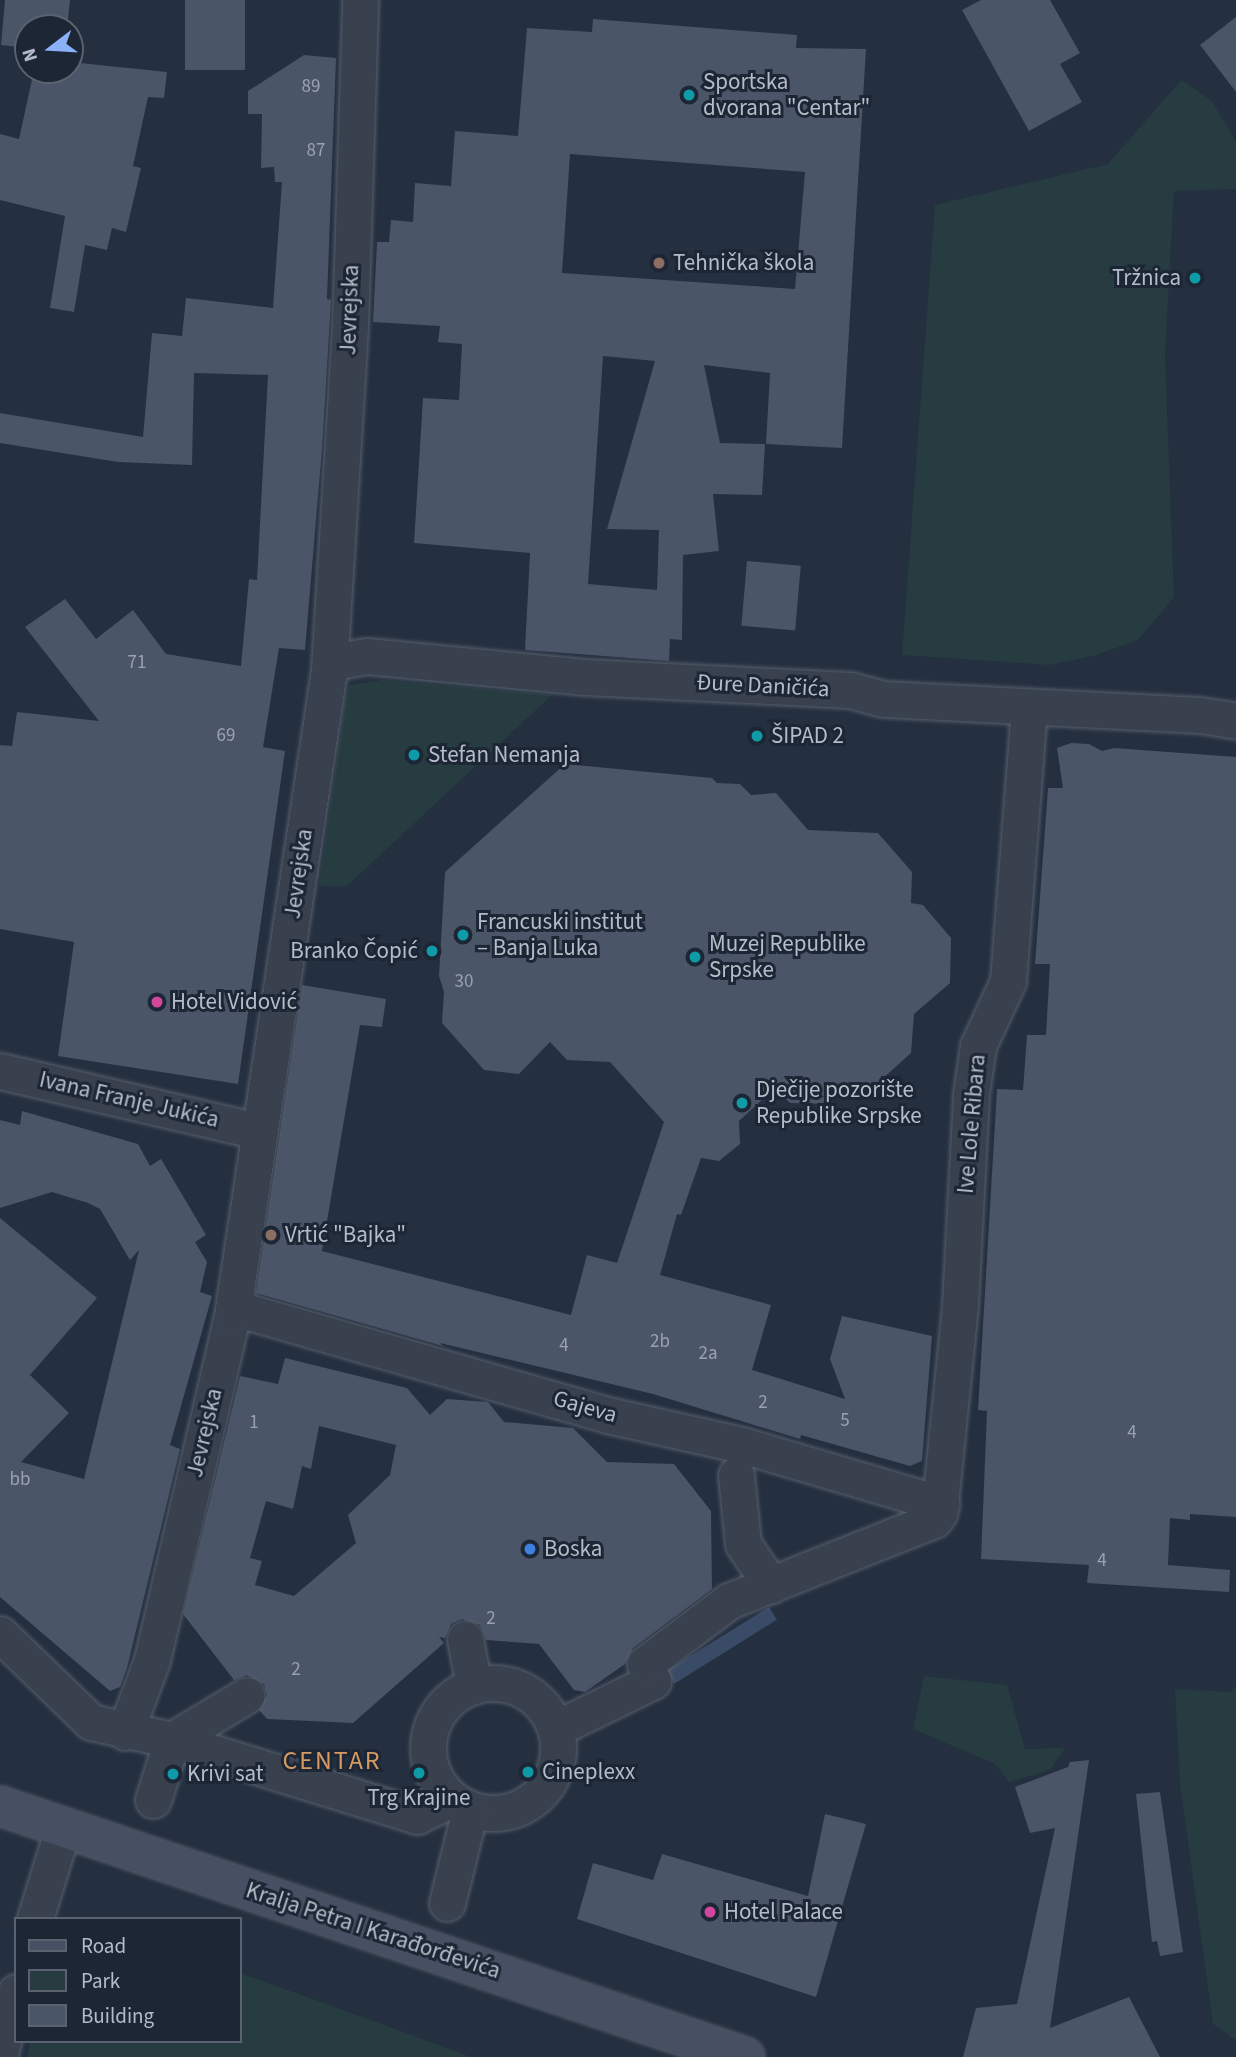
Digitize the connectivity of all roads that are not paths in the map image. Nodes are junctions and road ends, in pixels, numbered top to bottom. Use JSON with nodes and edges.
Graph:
{"nodes":[{"id":1,"x":360,"y":0,"type":"edge"},
{"id":2,"x":329,"y":670,"type":"junction"},
{"id":3,"x":1029,"y":708,"type":"junction"},
{"id":4,"x":1236,"y":710,"type":"edge"},
{"id":5,"x":1200,"y":715,"type":"junction"},
{"id":6,"x":1236,"y":721,"type":"edge"},
{"id":7,"x":0,"y":1071,"type":"edge"},
{"id":8,"x":258,"y":1131,"type":"junction"},
{"id":9,"x":235,"y":1299,"type":"junction"},
{"id":10,"x":736,"y":1475,"type":"dead end"},
{"id":11,"x":941,"y":1504,"type":"junction"},
{"id":12,"x":743,"y":1544,"type":"junction"},
{"id":13,"x":771,"y":1585,"type":"junction"},
{"id":14,"x":729,"y":1601,"type":"junction"},
{"id":15,"x":0,"y":1634,"type":"edge"},
{"id":16,"x":465,"y":1639,"type":"dead end"},
{"id":17,"x":474,"y":1686,"type":"junction"},
{"id":18,"x":247,"y":1695,"type":"dead end"},
{"id":19,"x":557,"y":1728,"type":"junction"},
{"id":20,"x":125,"y":1732,"type":"junction"},
{"id":21,"x":172,"y":1740,"type":"junction"},
{"id":22,"x":153,"y":1800,"type":"dead end"},
{"id":23,"x":461,"y":1804,"type":"junction"},
{"id":24,"x":0,"y":1806,"type":"edge"},
{"id":25,"x":62,"y":1828,"type":"junction"},
{"id":26,"x":447,"y":1903,"type":"dead end"},
{"id":27,"x":36,"y":1917,"type":"edge"},
{"id":28,"x":14,"y":2000,"type":"edge"},
{"id":29,"x":0,"y":2053,"type":"edge"},
{"id":30,"x":745,"y":2057,"type":"edge"}],
"edges":[{"from":1,"to":2,"type":"street","name":"Jevrejska"},
{"from":2,"to":3,"type":"street","name":"Đure Daničića"},
{"from":2,"to":8,"type":"street","name":"Jevrejska"},
{"from":3,"to":5,"type":"street","name":"Đure Daničića"},
{"from":3,"to":11,"type":"street","name":"Ive Lole Ribara"},
{"from":4,"to":5,"type":"street","name":"Đure Daničića"},
{"from":5,"to":6,"type":"street","name":"Đure Daničića"},
{"from":7,"to":8,"type":"street","name":"Ivana Franje Jukića"},
{"from":8,"to":9,"type":"street","name":"Jevrejska"},
{"from":9,"to":11,"type":"street","name":"Gajeva"},
{"from":9,"to":20,"type":"street","name":"Jevrejska"},
{"from":10,"to":12,"type":"street"},
{"from":11,"to":13,"type":"street"},
{"from":12,"to":13,"type":"street"},
{"from":12,"to":14,"type":"street"},
{"from":13,"to":14,"type":"street"},
{"from":14,"to":19,"type":"street"},
{"from":15,"to":20,"type":"street"},
{"from":16,"to":17,"type":"street"},
{"from":17,"to":19,"type":"street"},
{"from":17,"to":23,"type":"street"},
{"from":18,"to":21,"type":"street"},
{"from":19,"to":23,"type":"street"},
{"from":20,"to":21,"type":"street"},
{"from":21,"to":22,"type":"street"},
{"from":21,"to":23,"type":"street"},
{"from":23,"to":26,"type":"street"},
{"from":24,"to":25,"type":"main road","name":"Kralja Petra I Karađorđevića"},
{"from":25,"to":27,"type":"street"},
{"from":25,"to":30,"type":"main road","name":"Kralja Petra I Karađorđevića"},
{"from":28,"to":29,"type":"street"}]}
